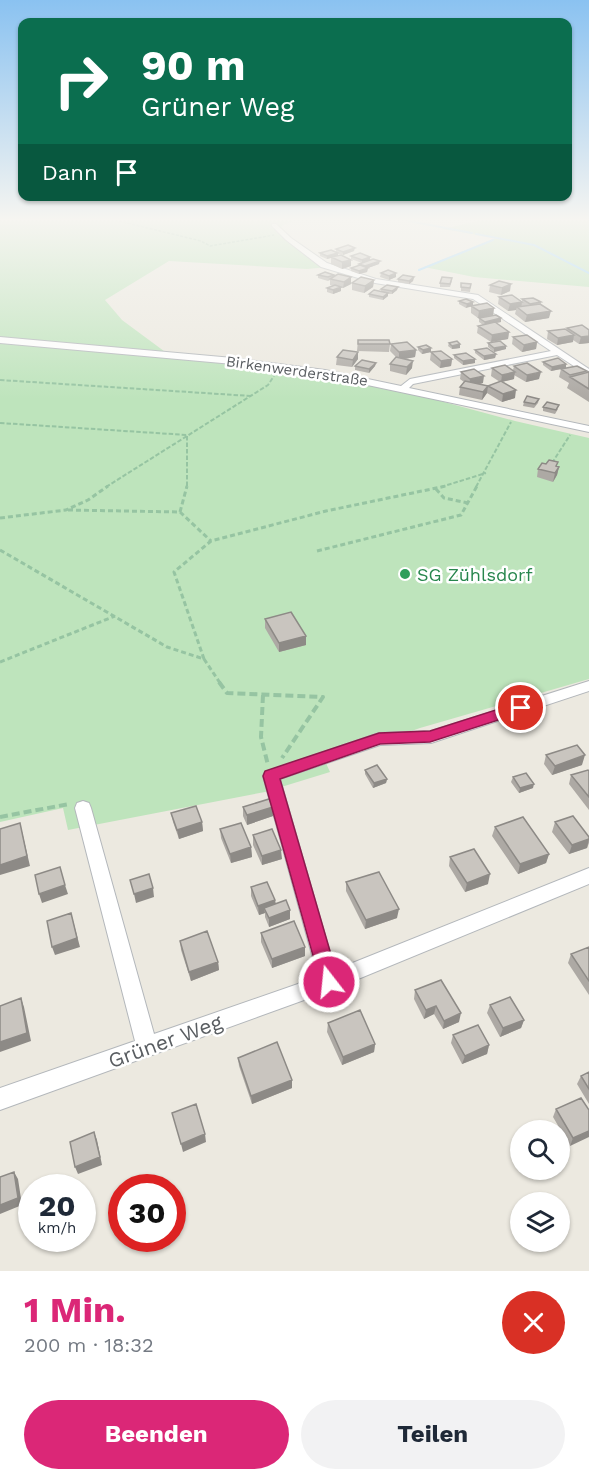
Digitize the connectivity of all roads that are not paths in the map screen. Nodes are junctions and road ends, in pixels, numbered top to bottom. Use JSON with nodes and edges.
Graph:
{"nodes":[{"id":1,"x":375,"y":280,"type":"edge"},
{"id":2,"x":0,"y":340,"type":"edge"},
{"id":3,"x":555,"y":353,"type":"junction"},
{"id":4,"x":589,"y":373,"type":"edge"},
{"id":5,"x":404,"y":388,"type":"junction"},
{"id":6,"x":589,"y":429,"type":"edge"},
{"id":7,"x":589,"y":686,"type":"edge"},
{"id":8,"x":83,"y":808,"type":"road end"},
{"id":9,"x":589,"y":876,"type":"edge"},
{"id":10,"x":329,"y":982,"type":"junction"},
{"id":11,"x":147,"y":1048,"type":"junction"},
{"id":12,"x":0,"y":1099,"type":"edge"}],
"edges":[{"from":1,"to":3,"type":"street"},
{"from":2,"to":5,"type":"street","name":"Birkenwerderstraße"},
{"from":3,"to":4,"type":"street"},
{"from":3,"to":5,"type":"street"},
{"from":5,"to":6,"type":"street","name":"Birkenwerderstraße"},
{"from":7,"to":10,"type":"street"},
{"from":8,"to":11,"type":"street"},
{"from":9,"to":10,"type":"street","name":"Grüner Weg"},
{"from":10,"to":11,"type":"street","name":"Grüner Weg"},
{"from":11,"to":12,"type":"street","name":"Grüner Weg"}]}
